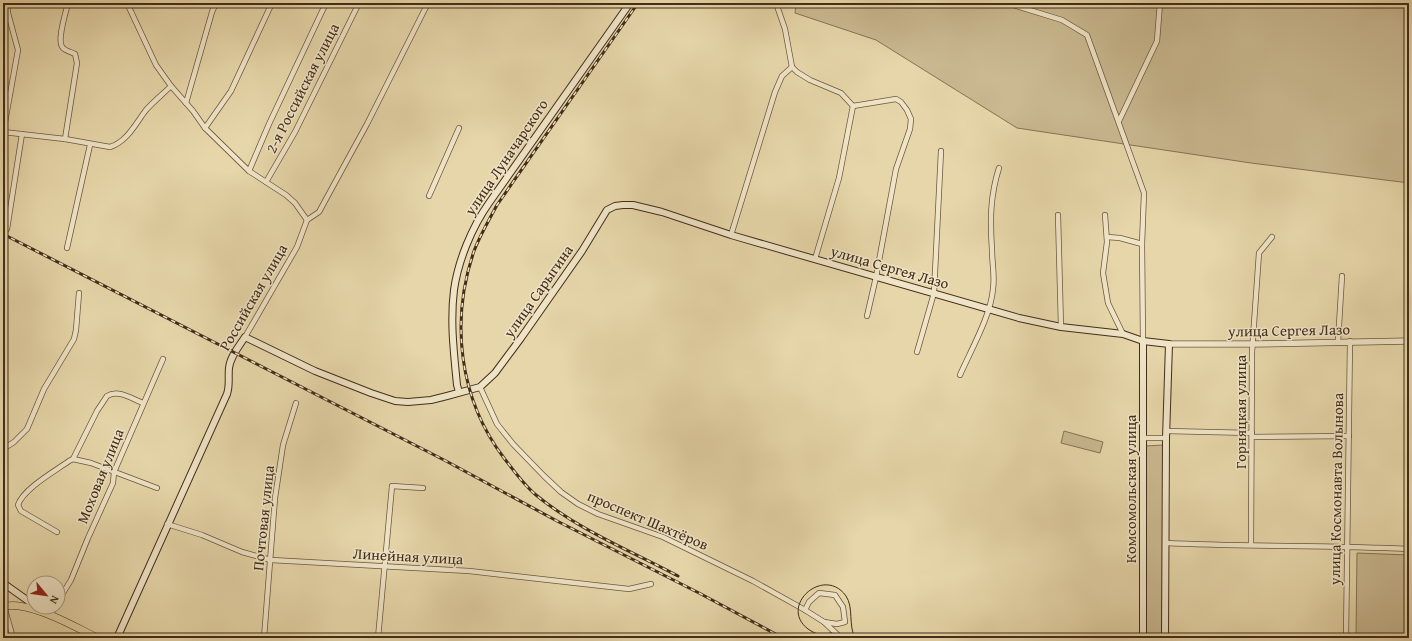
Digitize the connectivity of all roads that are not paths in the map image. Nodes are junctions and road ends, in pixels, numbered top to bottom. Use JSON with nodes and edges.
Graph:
{"nodes":[{"id":1,"x":7,"y":3,"type":"edge"},
{"id":2,"x":68,"y":3,"type":"edge"},
{"id":3,"x":127,"y":3,"type":"edge"},
{"id":4,"x":216,"y":3,"type":"edge"},
{"id":5,"x":272,"y":3,"type":"edge"},
{"id":6,"x":326,"y":3,"type":"edge"},
{"id":7,"x":359,"y":3,"type":"edge"},
{"id":8,"x":428,"y":3,"type":"edge"},
{"id":9,"x":630,"y":3,"type":"edge"},
{"id":10,"x":776,"y":3,"type":"edge"},
{"id":11,"x":1007,"y":3,"type":"edge"},
{"id":12,"x":1160,"y":3,"type":"edge"},
{"id":13,"x":792,"y":67,"type":"junction"},
{"id":14,"x":171,"y":86,"type":"junction"},
{"id":15,"x":186,"y":103,"type":"junction"},
{"id":16,"x":853,"y":106,"type":"junction"},
{"id":17,"x":1119,"y":121,"type":"junction"},
{"id":18,"x":205,"y":128,"type":"junction"},
{"id":19,"x":459,"y":128,"type":"dead end"},
{"id":20,"x":3,"y":132,"type":"edge"},
{"id":21,"x":22,"y":134,"type":"junction"},
{"id":22,"x":64,"y":139,"type":"junction"},
{"id":23,"x":90,"y":145,"type":"junction"},
{"id":24,"x":941,"y":151,"type":"dead end"},
{"id":25,"x":999,"y":168,"type":"dead end"},
{"id":26,"x":249,"y":171,"type":"junction"},
{"id":27,"x":266,"y":182,"type":"junction"},
{"id":28,"x":429,"y":196,"type":"dead end"},
{"id":29,"x":633,"y":205,"type":"joint"},
{"id":30,"x":1058,"y":215,"type":"dead end"},
{"id":31,"x":1105,"y":215,"type":"dead end"},
{"id":32,"x":307,"y":220,"type":"junction"},
{"id":33,"x":7,"y":229,"type":"dead end"},
{"id":34,"x":731,"y":235,"type":"junction"},
{"id":35,"x":1107,"y":237,"type":"junction"},
{"id":36,"x":1272,"y":237,"type":"dead end"},
{"id":37,"x":1142,"y":244,"type":"junction"},
{"id":38,"x":67,"y":248,"type":"dead end"},
{"id":39,"x":815,"y":259,"type":"junction"},
{"id":40,"x":1342,"y":276,"type":"dead end"},
{"id":41,"x":876,"y":277,"type":"junction"},
{"id":42,"x":79,"y":293,"type":"dead end"},
{"id":43,"x":934,"y":293,"type":"junction"},
{"id":44,"x":989,"y":309,"type":"junction"},
{"id":45,"x":867,"y":316,"type":"dead end"},
{"id":46,"x":1061,"y":327,"type":"junction"},
{"id":47,"x":1123,"y":334,"type":"junction"},
{"id":48,"x":245,"y":337,"type":"junction"},
{"id":49,"x":1143,"y":341,"type":"junction"},
{"id":50,"x":1350,"y":341,"type":"junction"},
{"id":51,"x":1409,"y":341,"type":"edge"},
{"id":52,"x":1338,"y":342,"type":"junction"},
{"id":53,"x":1169,"y":344,"type":"junction"},
{"id":54,"x":1253,"y":344,"type":"junction"},
{"id":55,"x":917,"y":352,"type":"dead end"},
{"id":56,"x":162,"y":359,"type":"dead end"},
{"id":57,"x":960,"y":375,"type":"dead end"},
{"id":58,"x":480,"y":387,"type":"junction"},
{"id":59,"x":459,"y":392,"type":"junction"},
{"id":60,"x":296,"y":403,"type":"dead end"},
{"id":61,"x":143,"y":404,"type":"junction"},
{"id":62,"x":1166,"y":431,"type":"junction"},
{"id":63,"x":1252,"y":435,"type":"junction"},
{"id":64,"x":1349,"y":436,"type":"junction"},
{"id":65,"x":1144,"y":438,"type":"junction"},
{"id":66,"x":1166,"y":438,"type":"junction"},
{"id":67,"x":3,"y":449,"type":"edge"},
{"id":68,"x":73,"y":459,"type":"junction"},
{"id":69,"x":114,"y":472,"type":"junction"},
{"id":70,"x":157,"y":488,"type":"dead end"},
{"id":71,"x":423,"y":488,"type":"dead end"},
{"id":72,"x":168,"y":524,"type":"junction"},
{"id":73,"x":57,"y":532,"type":"dead end"},
{"id":74,"x":1166,"y":543,"type":"junction"},
{"id":75,"x":1251,"y":545,"type":"junction"},
{"id":76,"x":1347,"y":546,"type":"junction"},
{"id":77,"x":1409,"y":549,"type":"edge"},
{"id":78,"x":271,"y":560,"type":"junction"},
{"id":79,"x":384,"y":567,"type":"junction"},
{"id":80,"x":3,"y":583,"type":"edge"},
{"id":81,"x":652,"y":584,"type":"dead end"},
{"id":82,"x":66,"y":588,"type":"edge"},
{"id":83,"x":26,"y":599,"type":"edge"},
{"id":84,"x":3,"y":606,"type":"edge"},
{"id":85,"x":805,"y":610,"type":"junction"},
{"id":86,"x":50,"y":616,"type":"joint"},
{"id":87,"x":824,"y":622,"type":"junction"},
{"id":88,"x":13,"y":638,"type":"edge"},
{"id":89,"x":98,"y":638,"type":"edge"},
{"id":90,"x":117,"y":638,"type":"edge"},
{"id":91,"x":264,"y":638,"type":"edge"},
{"id":92,"x":378,"y":638,"type":"edge"},
{"id":93,"x":841,"y":638,"type":"edge"},
{"id":94,"x":1143,"y":638,"type":"edge"},
{"id":95,"x":1165,"y":638,"type":"edge"},
{"id":96,"x":1346,"y":638,"type":"edge"}],
"edges":[{"from":1,"to":20,"type":"street"},
{"from":2,"to":22,"type":"street"},
{"from":3,"to":14,"type":"street"},
{"from":4,"to":15,"type":"street"},
{"from":5,"to":18,"type":"street"},
{"from":6,"to":26,"type":"street"},
{"from":7,"to":27,"type":"street","name":"2-я Российская улица"},
{"from":8,"to":32,"type":"street","name":"Российская улица"},
{"from":9,"to":59,"type":"main road","name":"улица Луначарского"},
{"from":10,"to":13,"type":"street"},
{"from":11,"to":17,"type":"street"},
{"from":12,"to":17,"type":"street"},
{"from":13,"to":16,"type":"street"},
{"from":13,"to":34,"type":"street"},
{"from":14,"to":15,"type":"street"},
{"from":14,"to":23,"type":"street"},
{"from":15,"to":18,"type":"street"},
{"from":16,"to":39,"type":"street"},
{"from":16,"to":41,"type":"street"},
{"from":17,"to":37,"type":"street"},
{"from":18,"to":26,"type":"street"},
{"from":19,"to":28,"type":"street"},
{"from":20,"to":21,"type":"street"},
{"from":21,"to":22,"type":"street"},
{"from":21,"to":33,"type":"street"},
{"from":22,"to":23,"type":"street"},
{"from":23,"to":38,"type":"street"},
{"from":24,"to":43,"type":"street"},
{"from":25,"to":44,"type":"street"},
{"from":26,"to":27,"type":"street"},
{"from":27,"to":32,"type":"street"},
{"from":29,"to":34,"type":"main road","name":"улица Сергея Лазо"},
{"from":29,"to":58,"type":"main road","name":"улица Сарыгина"},
{"from":30,"to":46,"type":"street"},
{"from":31,"to":35,"type":"street"},
{"from":32,"to":48,"type":"street","name":"Российская улица"},
{"from":34,"to":39,"type":"main road","name":"улица Сергея Лазо"},
{"from":35,"to":37,"type":"street"},
{"from":35,"to":47,"type":"street"},
{"from":36,"to":54,"type":"street","name":"Горняцкая улица"},
{"from":37,"to":49,"type":"street"},
{"from":39,"to":41,"type":"main road","name":"улица Сергея Лазо"},
{"from":40,"to":52,"type":"street"},
{"from":41,"to":43,"type":"main road","name":"улица Сергея Лазо"},
{"from":41,"to":45,"type":"street"},
{"from":42,"to":67,"type":"street"},
{"from":43,"to":44,"type":"main road","name":"улица Сергея Лазо"},
{"from":43,"to":55,"type":"street"},
{"from":44,"to":46,"type":"main road","name":"улица Сергея Лазо"},
{"from":44,"to":57,"type":"street"},
{"from":46,"to":47,"type":"main road","name":"улица Сергея Лазо"},
{"from":47,"to":49,"type":"main road","name":"улица Сергея Лазо"},
{"from":48,"to":59,"type":"main road","name":"улица Сарыгина"},
{"from":48,"to":72,"type":"main road","name":"Российская улица"},
{"from":49,"to":53,"type":"main road","name":"улица Сергея Лазо"},
{"from":49,"to":65,"type":"main road","name":"Комсомольская улица"},
{"from":50,"to":51,"type":"street","name":"улица Сергея Лазо"},
{"from":50,"to":52,"type":"street","name":"улица Сергея Лазо"},
{"from":50,"to":64,"type":"street","name":"улица Космонавта Волынова"},
{"from":52,"to":54,"type":"street","name":"улица Сергея Лазо"},
{"from":53,"to":54,"type":"street","name":"улица Сергея Лазо"},
{"from":53,"to":62,"type":"main road"},
{"from":54,"to":63,"type":"street","name":"Горняцкая улица"},
{"from":56,"to":61,"type":"street","name":"Моховая улица"},
{"from":58,"to":59,"type":"main road","name":"улица Сарыгина"},
{"from":58,"to":85,"type":"street","name":"проспект Шахтёров"},
{"from":60,"to":78,"type":"street","name":"Почтовая улица"},
{"from":61,"to":68,"type":"street"},
{"from":61,"to":69,"type":"street","name":"Моховая улица"},
{"from":62,"to":63,"type":"street"},
{"from":62,"to":66,"type":"main road"},
{"from":63,"to":64,"type":"street"},
{"from":63,"to":75,"type":"street","name":"Горняцкая улица"},
{"from":64,"to":76,"type":"street","name":"улица Космонавта Волынова"},
{"from":65,"to":66,"type":"street"},
{"from":65,"to":94,"type":"main road","name":"Комсомольская улица"},
{"from":66,"to":74,"type":"main road"},
{"from":68,"to":69,"type":"street"},
{"from":68,"to":73,"type":"street"},
{"from":69,"to":70,"type":"street"},
{"from":69,"to":82,"type":"street","name":"Моховая улица"},
{"from":71,"to":79,"type":"street"},
{"from":72,"to":78,"type":"street","name":"Линейная улица"},
{"from":72,"to":90,"type":"main road","name":"Российская улица"},
{"from":74,"to":75,"type":"street"},
{"from":74,"to":95,"type":"main road"},
{"from":75,"to":76,"type":"street"},
{"from":76,"to":77,"type":"street"},
{"from":76,"to":96,"type":"street","name":"улица Космонавта Волынова"},
{"from":78,"to":79,"type":"street","name":"Линейная улица"},
{"from":78,"to":91,"type":"street","name":"Почтовая улица"},
{"from":79,"to":81,"type":"street","name":"Линейная улица"},
{"from":79,"to":92,"type":"street"},
{"from":80,"to":83,"type":"main road"},
{"from":84,"to":86,"type":"main road"},
{"from":84,"to":88,"type":"street"},
{"from":85,"to":87,"type":"street","name":"проспект Шахтёров"},
{"from":85,"to":87,"type":"street"},
{"from":86,"to":89,"type":"main road"},
{"from":87,"to":93,"type":"street","name":"проспект Шахтёров"}]}
